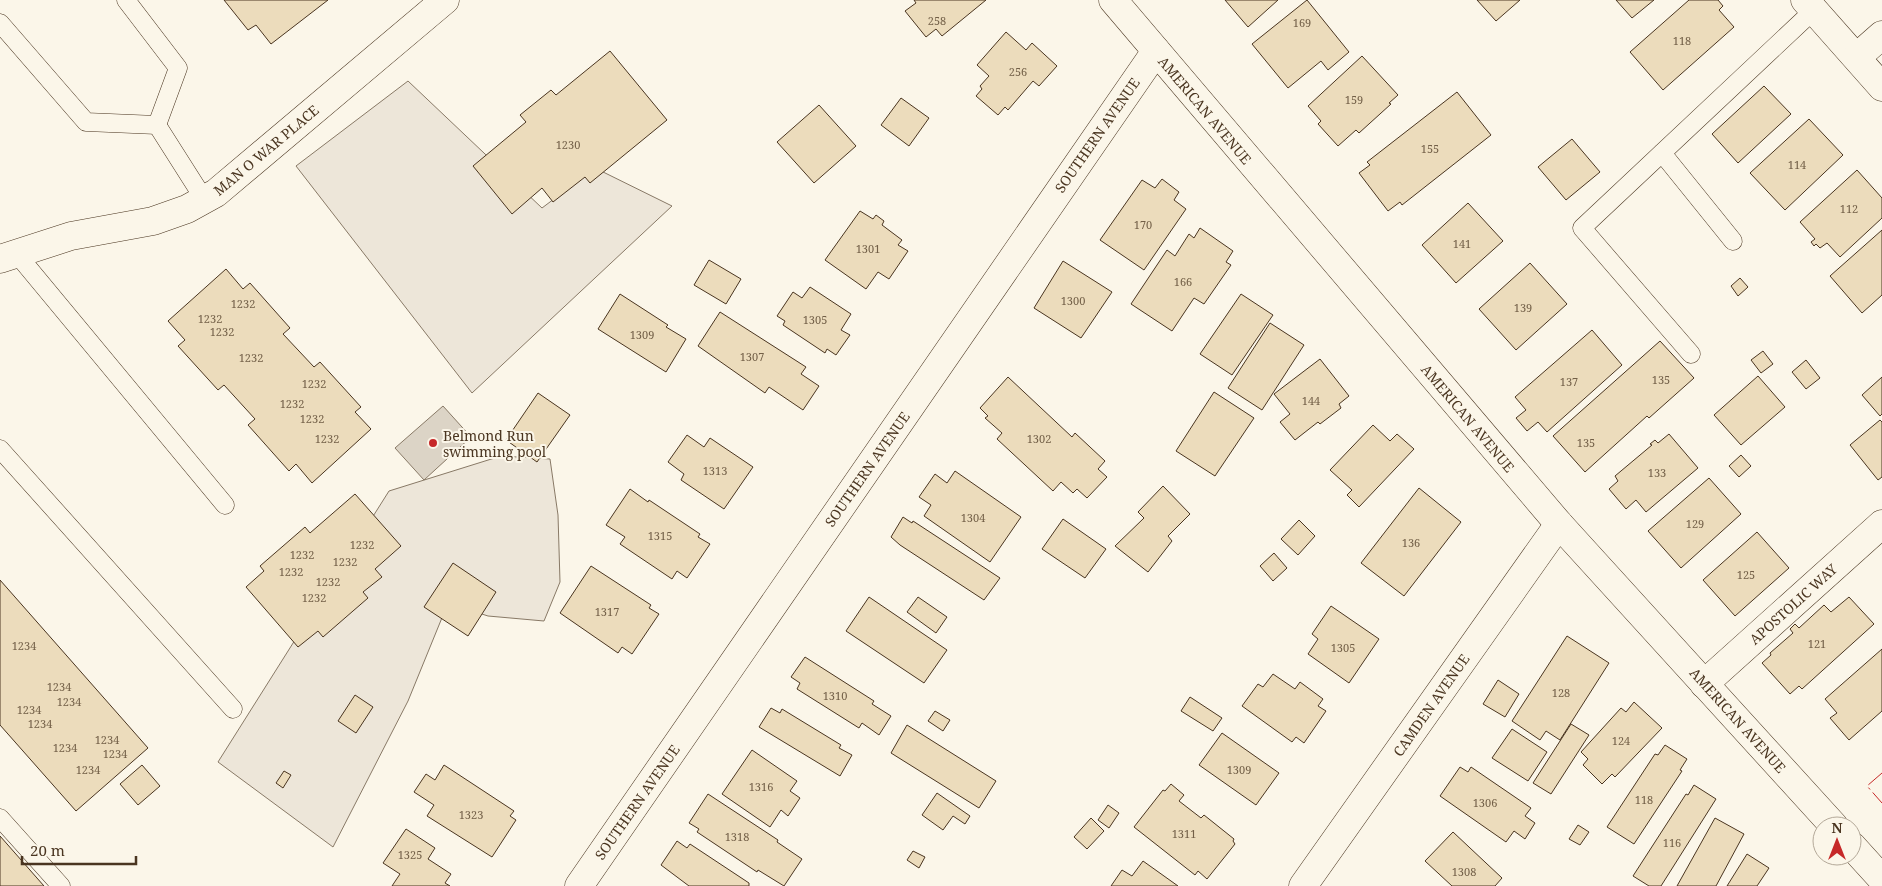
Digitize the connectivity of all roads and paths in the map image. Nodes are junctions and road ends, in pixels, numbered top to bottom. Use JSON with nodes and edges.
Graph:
{"nodes":[{"id":1,"x":126,"y":0,"type":"edge"},
{"id":2,"x":445,"y":0,"type":"edge"},
{"id":3,"x":1113,"y":0,"type":"edge"},
{"id":4,"x":1810,"y":5,"type":"edge"},
{"id":5,"x":0,"y":24,"type":"edge"},
{"id":6,"x":1882,"y":35,"type":"edge"},
{"id":7,"x":1156,"y":51,"type":"junction"},
{"id":8,"x":1857,"y":58,"type":"junction"},
{"id":9,"x":1882,"y":87,"type":"edge"},
{"id":10,"x":157,"y":125,"type":"junction"},
{"id":11,"x":1662,"y":153,"type":"junction"},
{"id":12,"x":204,"y":199,"type":"junction"},
{"id":13,"x":1733,"y":241,"type":"dead end"},
{"id":14,"x":8,"y":256,"type":"edge"},
{"id":15,"x":1691,"y":354,"type":"dead end"},
{"id":16,"x":0,"y":449,"type":"edge"},
{"id":17,"x":225,"y":505,"type":"dead end"},
{"id":18,"x":1559,"y":524,"type":"junction"},
{"id":19,"x":1882,"y":524,"type":"edge"},
{"id":20,"x":1704,"y":684,"type":"junction"},
{"id":21,"x":233,"y":709,"type":"dead end"},
{"id":22,"x":1825,"y":816,"type":"edge"},
{"id":23,"x":0,"y":818,"type":"edge"},
{"id":24,"x":1862,"y":857,"type":"edge"},
{"id":25,"x":1882,"y":879,"type":"edge"},
{"id":26,"x":61,"y":886,"type":"edge"},
{"id":27,"x":579,"y":886,"type":"edge"},
{"id":28,"x":1303,"y":886,"type":"edge"}],
"edges":[{"from":1,"to":10,"type":"lane"},
{"from":2,"to":12,"type":"street","name":"MAN O WAR PLACE"},
{"from":3,"to":7,"type":"street","name":"AMERICAN AVENUE"},
{"from":4,"to":8,"type":"street"},
{"from":4,"to":11,"type":"lane"},
{"from":5,"to":10,"type":"lane"},
{"from":6,"to":8,"type":"street"},
{"from":7,"to":18,"type":"street","name":"AMERICAN AVENUE"},
{"from":7,"to":27,"type":"street","name":"SOUTHERN AVENUE"},
{"from":8,"to":9,"type":"street"},
{"from":10,"to":12,"type":"lane"},
{"from":11,"to":13,"type":"lane"},
{"from":11,"to":15,"type":"lane"},
{"from":12,"to":14,"type":"street","name":"MAN O WAR PLACE"},
{"from":14,"to":17,"type":"lane"},
{"from":16,"to":21,"type":"lane"},
{"from":18,"to":20,"type":"street","name":"AMERICAN AVENUE"},
{"from":18,"to":28,"type":"street","name":"CAMDEN AVENUE"},
{"from":19,"to":20,"type":"street","name":"APOSTOLIC WAY"},
{"from":20,"to":22,"type":"street","name":"AMERICAN AVENUE"},
{"from":23,"to":26,"type":"lane"},
{"from":24,"to":25,"type":"street"}]}
